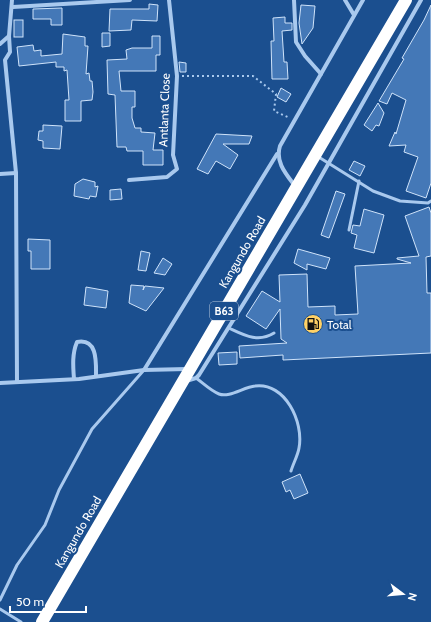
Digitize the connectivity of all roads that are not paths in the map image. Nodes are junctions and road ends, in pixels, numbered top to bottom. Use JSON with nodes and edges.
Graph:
{"nodes":[{"id":1,"x":12,"y":0,"type":"edge"},
{"id":2,"x":130,"y":0,"type":"edge"},
{"id":3,"x":169,"y":0,"type":"edge"},
{"id":4,"x":294,"y":0,"type":"edge"},
{"id":5,"x":345,"y":0,"type":"edge"},
{"id":6,"x":363,"y":0,"type":"edge"},
{"id":7,"x":406,"y":0,"type":"edge"},
{"id":8,"x":421,"y":0,"type":"edge"},
{"id":9,"x":13,"y":7,"type":"junction"},
{"id":10,"x":354,"y":15,"type":"junction"},
{"id":11,"x":9,"y":36,"type":"junction"},
{"id":12,"x":0,"y":44,"type":"edge"},
{"id":13,"x":0,"y":60,"type":"edge"},
{"id":14,"x":5,"y":60,"type":"junction"},
{"id":15,"x":321,"y":74,"type":"junction"},
{"id":16,"x":277,"y":154,"type":"junction"},
{"id":17,"x":316,"y":154,"type":"junction"},
{"id":18,"x":329,"y":164,"type":"junction"},
{"id":19,"x":0,"y":174,"type":"edge"},
{"id":20,"x":16,"y":174,"type":"junction"},
{"id":21,"x":129,"y":180,"type":"dead end"},
{"id":22,"x":359,"y":181,"type":"junction"},
{"id":23,"x":296,"y":187,"type":"junction"},
{"id":24,"x":431,"y":201,"type":"edge"},
{"id":25,"x":349,"y":230,"type":"dead end"},
{"id":26,"x":229,"y":328,"type":"junction"},
{"id":27,"x":274,"y":333,"type":"dead end"},
{"id":28,"x":144,"y":370,"type":"junction"},
{"id":29,"x":192,"y":374,"type":"junction"},
{"id":30,"x":96,"y":376,"type":"junction"},
{"id":31,"x":74,"y":379,"type":"junction"},
{"id":32,"x":17,"y":382,"type":"junction"},
{"id":33,"x":0,"y":383,"type":"edge"},
{"id":34,"x":291,"y":471,"type":"dead end"},
{"id":35,"x":0,"y":600,"type":"edge"},
{"id":36,"x":0,"y":609,"type":"edge"},
{"id":37,"x":21,"y":622,"type":"edge"},
{"id":38,"x":42,"y":622,"type":"edge"}],
"edges":[{"from":1,"to":9,"type":"street"},
{"from":2,"to":9,"type":"street"},
{"from":3,"to":21,"type":"street","name":"Antlanta Close"},
{"from":4,"to":15,"type":"street"},
{"from":5,"to":10,"type":"street"},
{"from":6,"to":10,"type":"street"},
{"from":7,"to":17,"type":"highway","name":"Kangundo Road","number":"B63"},
{"from":8,"to":18,"type":"street"},
{"from":9,"to":11,"type":"street"},
{"from":10,"to":15,"type":"street"},
{"from":11,"to":12,"type":"street"},
{"from":11,"to":14,"type":"street"},
{"from":13,"to":14,"type":"street"},
{"from":14,"to":20,"type":"street"},
{"from":15,"to":16,"type":"street"},
{"from":16,"to":23,"type":"street"},
{"from":16,"to":28,"type":"street"},
{"from":17,"to":18,"type":"lane"},
{"from":17,"to":23,"type":"highway","name":"Kangundo Road","number":"B63"},
{"from":18,"to":22,"type":"lane"},
{"from":18,"to":26,"type":"street"},
{"from":19,"to":20,"type":"street"},
{"from":20,"to":32,"type":"street"},
{"from":22,"to":24,"type":"lane"},
{"from":22,"to":25,"type":"lane"},
{"from":23,"to":29,"type":"highway","name":"Kangundo Road","number":"B63"},
{"from":26,"to":27,"type":"lane"},
{"from":26,"to":29,"type":"street"},
{"from":28,"to":29,"type":"street"},
{"from":28,"to":30,"type":"street"},
{"from":28,"to":35,"type":"lane"},
{"from":29,"to":34,"type":"lane"},
{"from":29,"to":38,"type":"highway","name":"Kangundo Road","number":"B63"},
{"from":30,"to":31,"type":"street"},
{"from":30,"to":31,"type":"street"},
{"from":31,"to":32,"type":"street"},
{"from":32,"to":33,"type":"street"},
{"from":36,"to":37,"type":"lane"}]}
